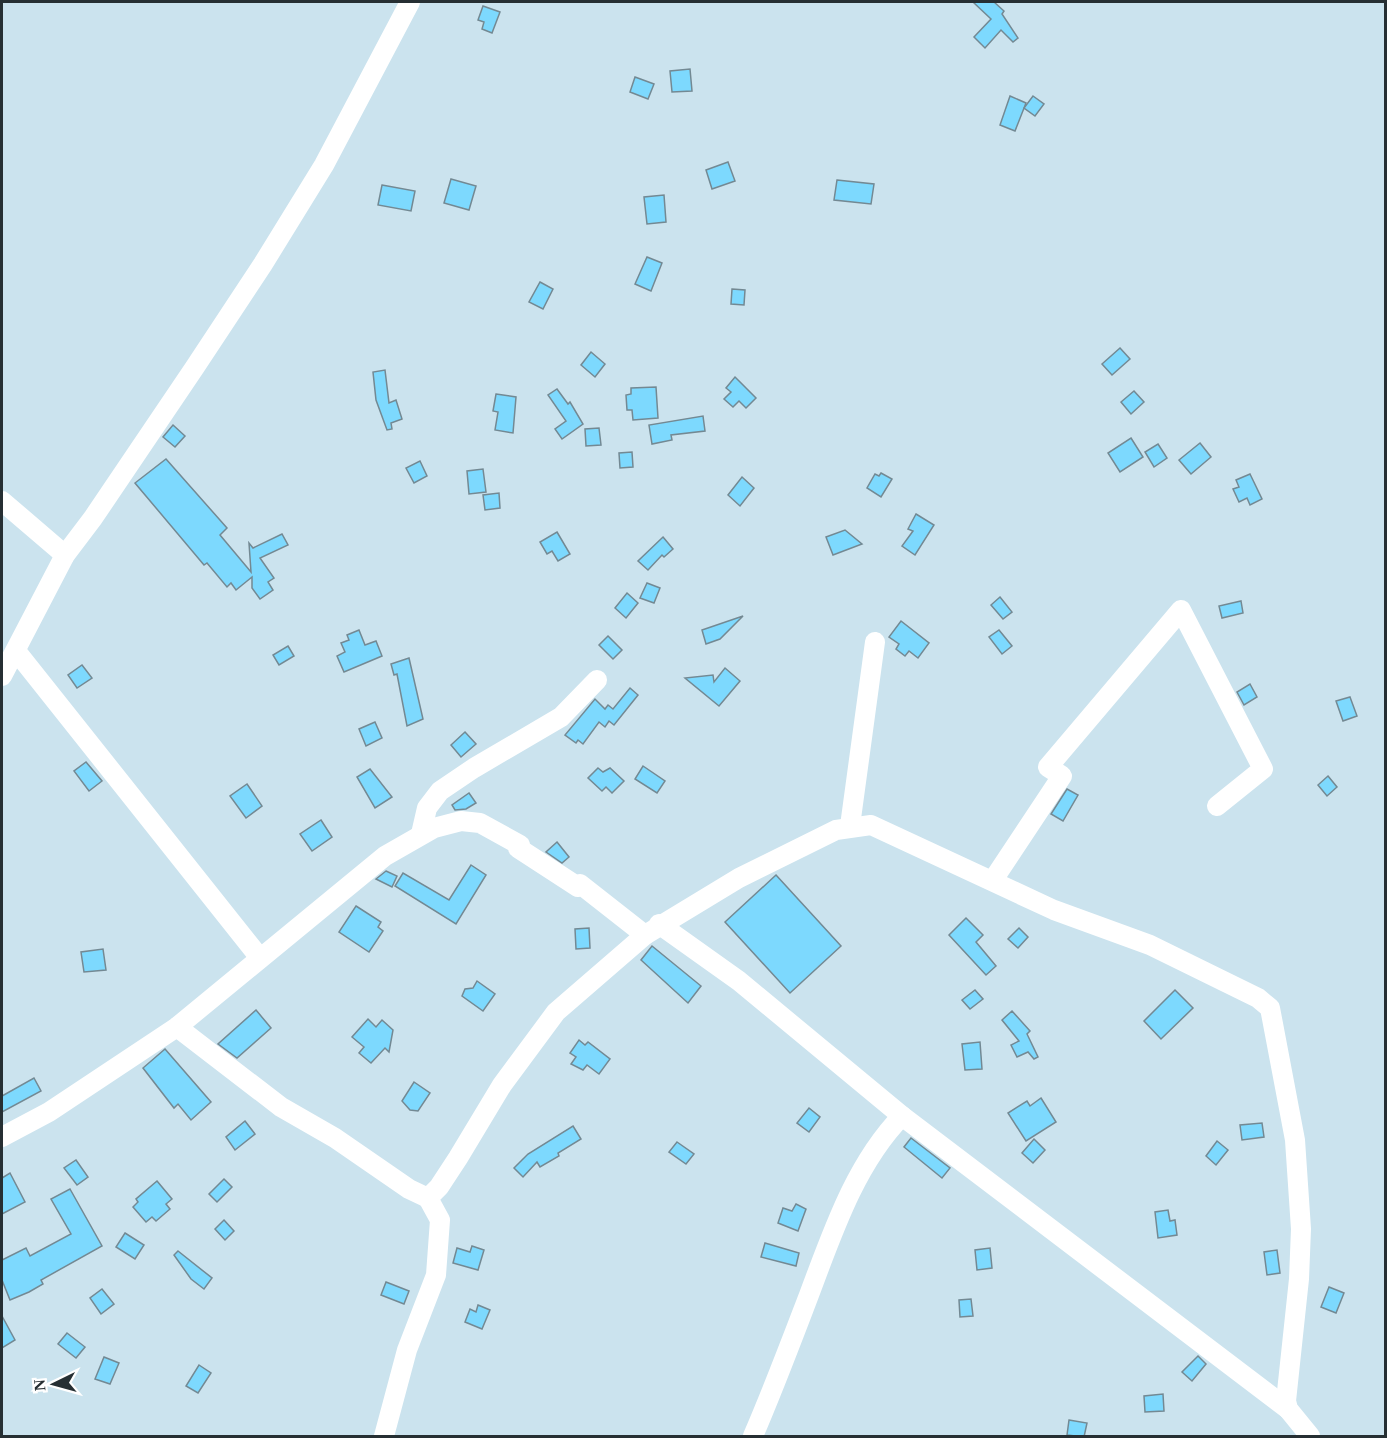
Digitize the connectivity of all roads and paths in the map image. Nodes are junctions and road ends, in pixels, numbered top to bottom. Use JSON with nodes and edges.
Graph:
{"nodes":[{"id":1,"x":410,"y":2,"type":"edge"},
{"id":2,"x":2,"y":501,"type":"edge"},
{"id":3,"x":65,"y":555,"type":"junction"},
{"id":4,"x":875,"y":642,"type":"dead end"},
{"id":5,"x":16,"y":651,"type":"junction"},
{"id":6,"x":2,"y":676,"type":"edge"},
{"id":7,"x":597,"y":680,"type":"dead end"},
{"id":8,"x":1217,"y":806,"type":"dead end"},
{"id":9,"x":850,"y":826,"type":"junction"},
{"id":10,"x":421,"y":834,"type":"junction"},
{"id":11,"x":993,"y":880,"type":"junction"},
{"id":12,"x":652,"y":929,"type":"junction"},
{"id":13,"x":260,"y":958,"type":"junction"},
{"id":14,"x":177,"y":1027,"type":"junction"},
{"id":15,"x":902,"y":1116,"type":"junction"},
{"id":16,"x":2,"y":1137,"type":"edge"},
{"id":17,"x":428,"y":1198,"type":"junction"},
{"id":18,"x":1288,"y":1409,"type":"junction"},
{"id":19,"x":384,"y":1437,"type":"edge"},
{"id":20,"x":753,"y":1437,"type":"edge"},
{"id":21,"x":1310,"y":1437,"type":"edge"}],
"edges":[{"from":1,"to":3,"type":"street"},
{"from":2,"to":3,"type":"street"},
{"from":3,"to":5,"type":"street"},
{"from":4,"to":9,"type":"street"},
{"from":5,"to":6,"type":"street"},
{"from":5,"to":13,"type":"street"},
{"from":7,"to":10,"type":"street"},
{"from":8,"to":11,"type":"street"},
{"from":9,"to":11,"type":"street"},
{"from":9,"to":12,"type":"street"},
{"from":10,"to":12,"type":"street"},
{"from":10,"to":13,"type":"street"},
{"from":11,"to":18,"type":"street"},
{"from":12,"to":15,"type":"street"},
{"from":12,"to":17,"type":"street"},
{"from":13,"to":14,"type":"street"},
{"from":14,"to":16,"type":"street"},
{"from":14,"to":17,"type":"street"},
{"from":15,"to":18,"type":"street"},
{"from":15,"to":20,"type":"street"},
{"from":17,"to":19,"type":"street"},
{"from":18,"to":21,"type":"street"}]}
